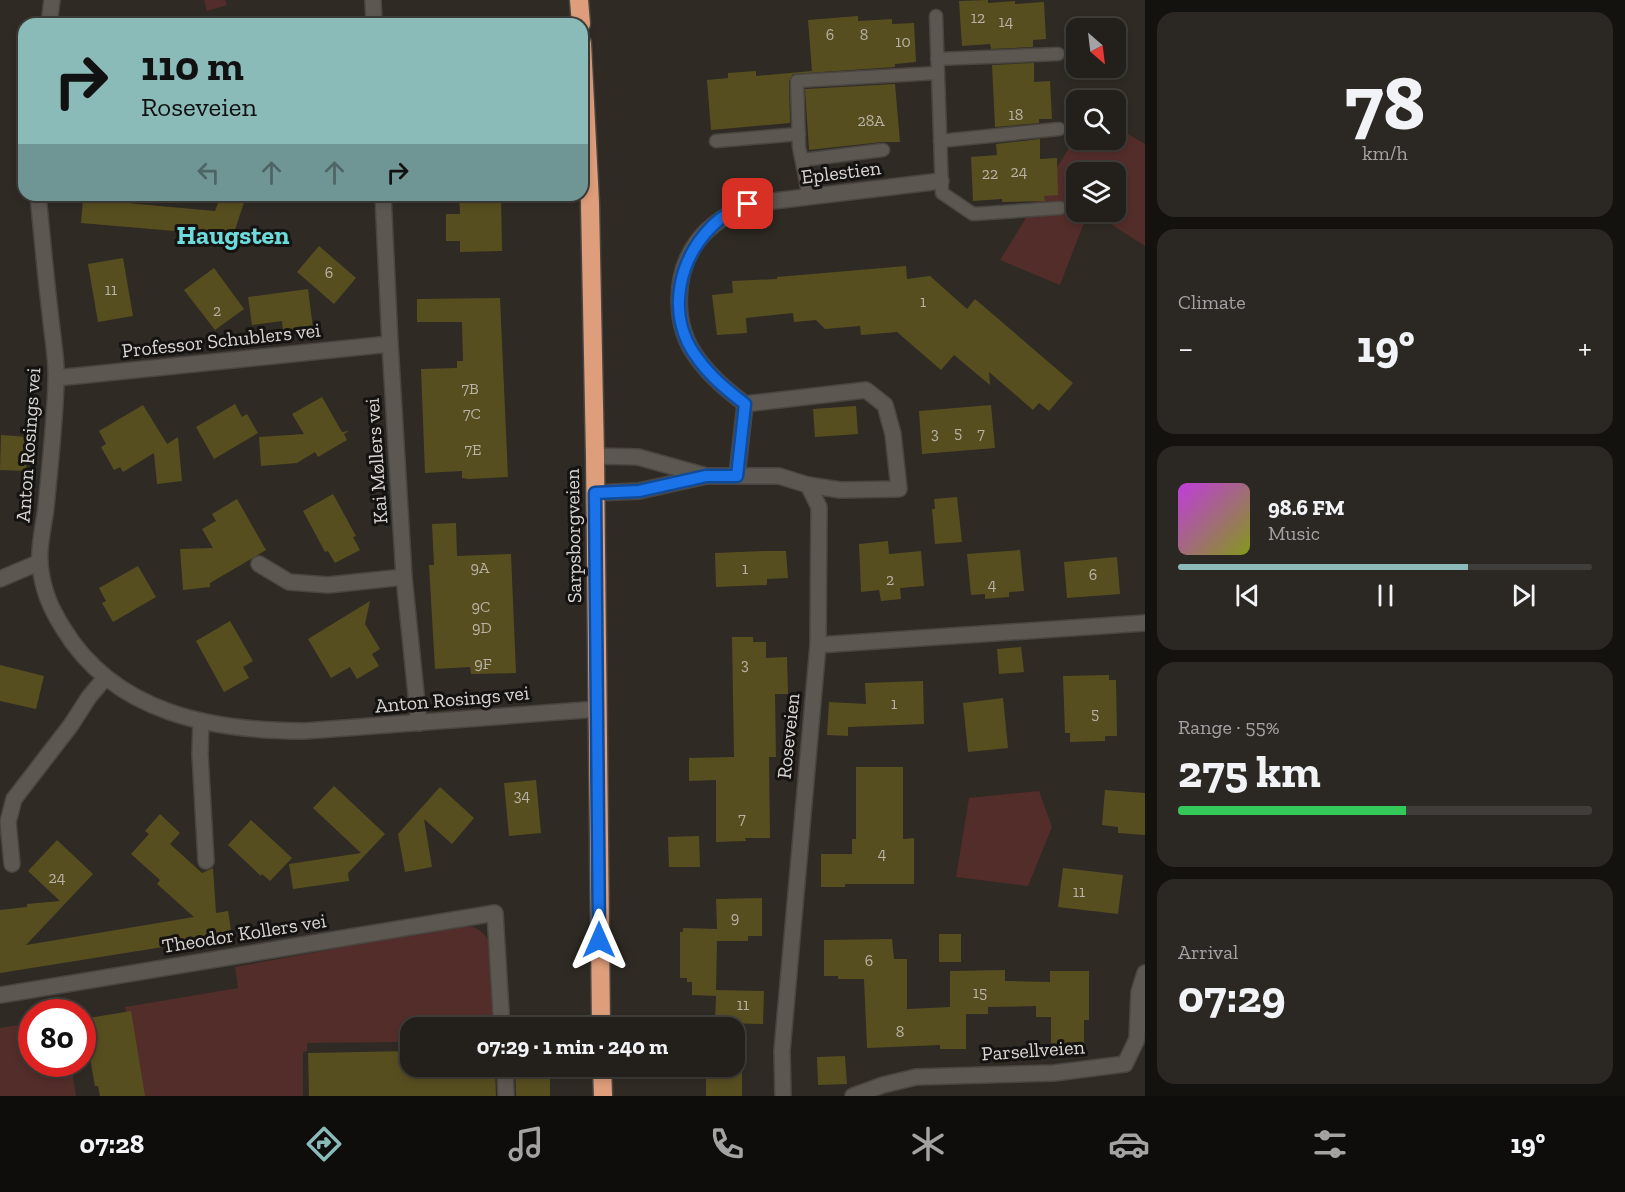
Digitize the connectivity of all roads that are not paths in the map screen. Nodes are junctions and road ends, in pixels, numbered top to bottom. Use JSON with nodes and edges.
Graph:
{"nodes":[{"id":1,"x":52,"y":0,"type":"edge"},
{"id":2,"x":373,"y":0,"type":"edge"},
{"id":3,"x":579,"y":0,"type":"edge"},
{"id":4,"x":936,"y":16,"type":"dead end"},
{"id":5,"x":50,"y":18,"type":"edge"},
{"id":6,"x":374,"y":18,"type":"edge"},
{"id":7,"x":580,"y":18,"type":"edge"},
{"id":8,"x":1058,"y":54,"type":"dead end"},
{"id":9,"x":937,"y":59,"type":"junction"},
{"id":10,"x":938,"y":74,"type":"junction"},
{"id":11,"x":1059,"y":129,"type":"dead end"},
{"id":12,"x":799,"y":134,"type":"junction"},
{"id":13,"x":716,"y":141,"type":"dead end"},
{"id":14,"x":940,"y":141,"type":"junction"},
{"id":15,"x":883,"y":150,"type":"dead end"},
{"id":16,"x":802,"y":160,"type":"junction"},
{"id":17,"x":588,"y":163,"type":"edge"},
{"id":18,"x":941,"y":181,"type":"junction"},
{"id":19,"x":809,"y":197,"type":"junction"},
{"id":20,"x":39,"y":201,"type":"edge"},
{"id":21,"x":383,"y":201,"type":"edge"},
{"id":22,"x":1060,"y":208,"type":"dead end"},
{"id":23,"x":390,"y":344,"type":"junction"},
{"id":24,"x":56,"y":378,"type":"junction"},
{"id":25,"x":745,"y":404,"type":"junction"},
{"id":26,"x":595,"y":456,"type":"junction"},
{"id":27,"x":706,"y":476,"type":"junction"},
{"id":28,"x":737,"y":476,"type":"junction"},
{"id":29,"x":808,"y":485,"type":"junction"},
{"id":30,"x":595,"y":493,"type":"junction"},
{"id":31,"x":40,"y":562,"type":"junction"},
{"id":32,"x":259,"y":564,"type":"dead end"},
{"id":33,"x":404,"y":577,"type":"junction"},
{"id":34,"x":0,"y":579,"type":"edge"},
{"id":35,"x":1145,"y":623,"type":"edge"},
{"id":36,"x":818,"y":645,"type":"junction"},
{"id":37,"x":105,"y":678,"type":"junction"},
{"id":38,"x":598,"y":709,"type":"junction"},
{"id":39,"x":201,"y":721,"type":"junction"},
{"id":40,"x":419,"y":723,"type":"junction"},
{"id":41,"x":206,"y":861,"type":"dead end"},
{"id":42,"x":12,"y":864,"type":"dead end"},
{"id":43,"x":1145,"y":973,"type":"edge"},
{"id":44,"x":0,"y":995,"type":"edge"},
{"id":45,"x":501,"y":1017,"type":"edge"},
{"id":46,"x":601,"y":1017,"type":"edge"},
{"id":47,"x":505,"y":1077,"type":"edge"},
{"id":48,"x":602,"y":1077,"type":"edge"},
{"id":49,"x":506,"y":1096,"type":"edge"},
{"id":50,"x":603,"y":1096,"type":"edge"},
{"id":51,"x":783,"y":1096,"type":"edge"},
{"id":52,"x":853,"y":1096,"type":"edge"}],
"edges":[{"from":1,"to":5,"type":"street"},
{"from":2,"to":6,"type":"street"},
{"from":3,"to":7,"type":"highway"},
{"from":4,"to":9,"type":"lane"},
{"from":8,"to":9,"type":"lane"},
{"from":9,"to":10,"type":"lane"},
{"from":10,"to":12,"type":"lane"},
{"from":10,"to":14,"type":"lane"},
{"from":11,"to":14,"type":"lane"},
{"from":12,"to":13,"type":"lane"},
{"from":12,"to":16,"type":"lane"},
{"from":14,"to":18,"type":"lane"},
{"from":15,"to":16,"type":"lane"},
{"from":16,"to":19,"type":"lane"},
{"from":17,"to":26,"type":"highway","name":"Sarpsborgveien"},
{"from":18,"to":19,"type":"street","name":"Eplestien"},
{"from":18,"to":22,"type":"lane"},
{"from":19,"to":25,"type":"street","name":"Eplestien"},
{"from":20,"to":24,"type":"street","name":"Anton Rosings vei"},
{"from":21,"to":23,"type":"street","name":"Kai Møllers vei"},
{"from":23,"to":24,"type":"street","name":"Professor Schublers vei"},
{"from":23,"to":33,"type":"street","name":"Kai Møllers vei"},
{"from":24,"to":31,"type":"street","name":"Anton Rosings vei"},
{"from":25,"to":28,"type":"street"},
{"from":25,"to":29,"type":"street"},
{"from":26,"to":27,"type":"street"},
{"from":26,"to":30,"type":"highway","name":"Sarpsborgveien"},
{"from":27,"to":28,"type":"street"},
{"from":27,"to":30,"type":"street"},
{"from":28,"to":29,"type":"street"},
{"from":29,"to":36,"type":"street","name":"Roseveien"},
{"from":30,"to":38,"type":"highway","name":"Sarpsborgveien"},
{"from":31,"to":34,"type":"street"},
{"from":31,"to":37,"type":"street","name":"Anton Rosings vei"},
{"from":32,"to":33,"type":"street"},
{"from":33,"to":40,"type":"street","name":"Kai Møllers vei"},
{"from":35,"to":36,"type":"street"},
{"from":36,"to":51,"type":"street","name":"Roseveien"},
{"from":37,"to":39,"type":"street","name":"Anton Rosings vei"},
{"from":37,"to":42,"type":"street"},
{"from":38,"to":40,"type":"street","name":"Anton Rosings vei"},
{"from":38,"to":46,"type":"highway","name":"Sarpsborgveien"},
{"from":39,"to":40,"type":"street","name":"Anton Rosings vei"},
{"from":39,"to":41,"type":"street"},
{"from":43,"to":52,"type":"street","name":"Parsellveien"},
{"from":44,"to":45,"type":"street","name":"Theodor Kollers vei"},
{"from":47,"to":49,"type":"street"},
{"from":48,"to":50,"type":"highway"}]}
